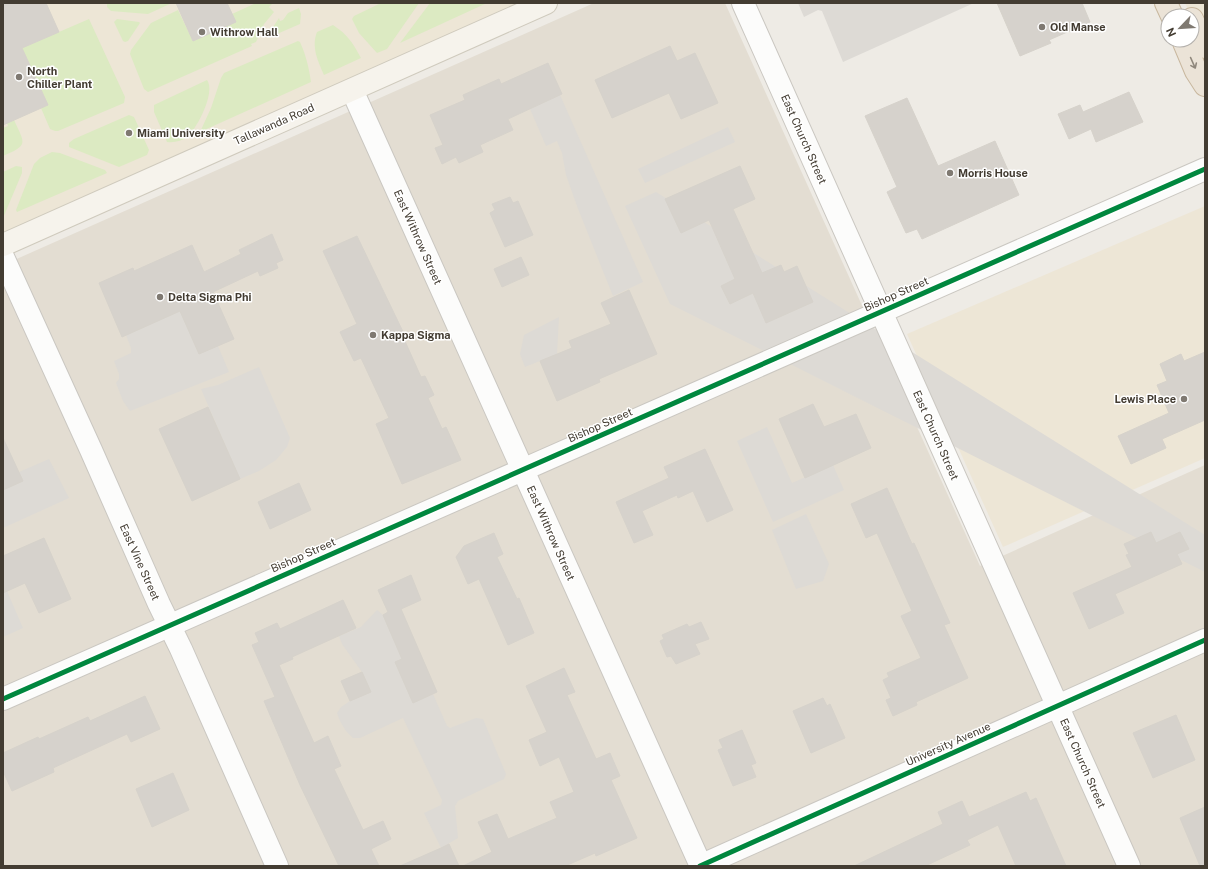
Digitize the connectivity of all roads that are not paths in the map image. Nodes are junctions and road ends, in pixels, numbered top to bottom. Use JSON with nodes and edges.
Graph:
{"nodes":[{"id":1,"x":546,"y":3,"type":"edge"},
{"id":2,"x":743,"y":3,"type":"edge"},
{"id":3,"x":1200,"y":36,"type":"edge"},
{"id":4,"x":1205,"y":47,"type":"edge"},
{"id":5,"x":1186,"y":48,"type":"edge"},
{"id":6,"x":1205,"y":85,"type":"edge"},
{"id":7,"x":352,"y":90,"type":"junction"},
{"id":8,"x":1205,"y":169,"type":"edge"},
{"id":9,"x":3,"y":245,"type":"edge"},
{"id":10,"x":3,"y":258,"type":"edge"},
{"id":11,"x":881,"y":312,"type":"junction"},
{"id":12,"x":523,"y":470,"type":"junction"},
{"id":13,"x":170,"y":625,"type":"junction"},
{"id":14,"x":1205,"y":640,"type":"edge"},
{"id":15,"x":3,"y":699,"type":"edge"},
{"id":16,"x":1058,"y":706,"type":"junction"},
{"id":17,"x":277,"y":866,"type":"edge"},
{"id":18,"x":700,"y":866,"type":"edge"},
{"id":19,"x":1129,"y":866,"type":"edge"}],
"edges":[{"from":1,"to":7,"type":"street","name":"Tallawanda Road"},
{"from":2,"to":11,"type":"street","name":"East Church Street"},
{"from":3,"to":4,"type":"highway"},
{"from":5,"to":6,"type":"highway","one_way":true},
{"from":7,"to":9,"type":"street","name":"Tallawanda Road"},
{"from":7,"to":12,"type":"street","name":"East Withrow Street"},
{"from":8,"to":11,"type":"street","name":"Bishop Street"},
{"from":10,"to":13,"type":"street","name":"East Vine Street"},
{"from":11,"to":12,"type":"street","name":"Bishop Street"},
{"from":11,"to":16,"type":"street","name":"East Church Street"},
{"from":12,"to":13,"type":"street","name":"Bishop Street"},
{"from":12,"to":18,"type":"street","name":"East Withrow Street"},
{"from":13,"to":15,"type":"street","name":"Bishop Street"},
{"from":13,"to":17,"type":"street","name":"East Vine Street"},
{"from":14,"to":16,"type":"street","name":"University Avenue"},
{"from":16,"to":18,"type":"street","name":"University Avenue"},
{"from":16,"to":19,"type":"street","name":"East Church Street"}]}
